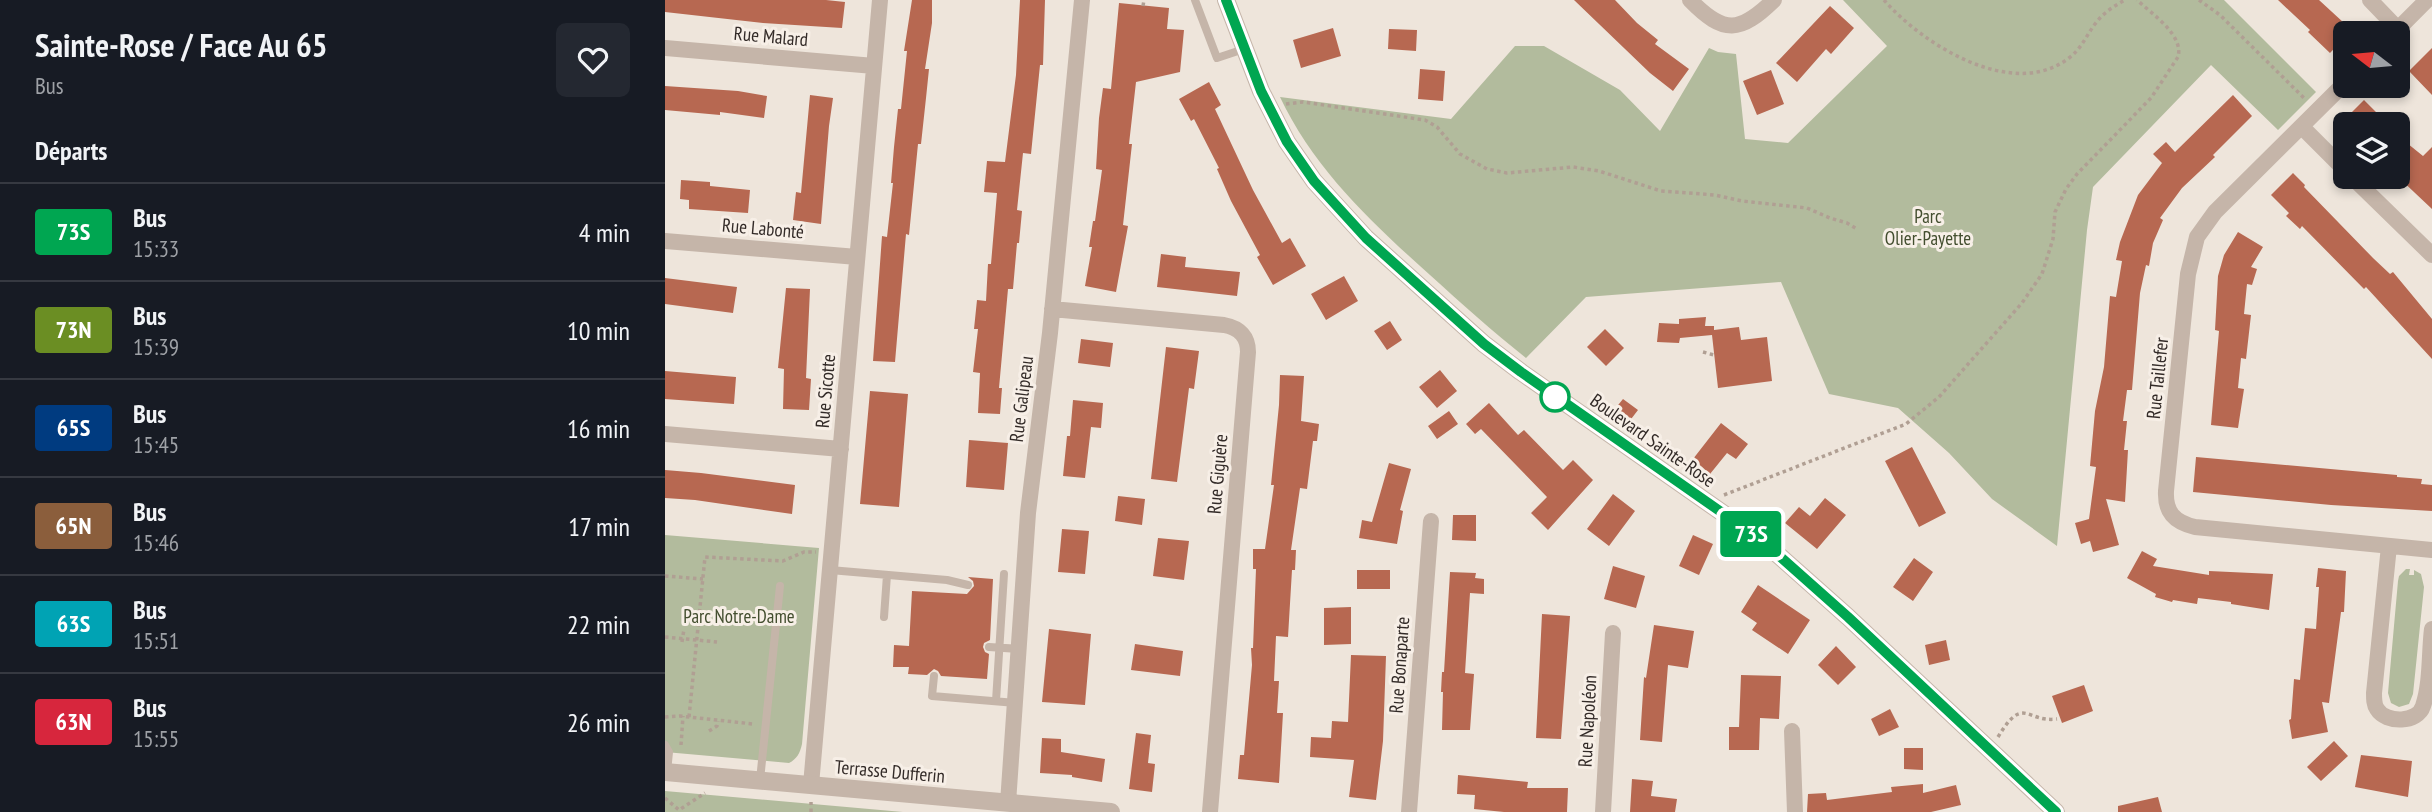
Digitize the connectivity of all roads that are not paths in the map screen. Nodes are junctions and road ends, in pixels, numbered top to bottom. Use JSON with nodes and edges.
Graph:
{"nodes":[{"id":1,"x":880,"y":0,"type":"edge"},
{"id":2,"x":1082,"y":0,"type":"edge"},
{"id":3,"x":1195,"y":0,"type":"edge"},
{"id":4,"x":1226,"y":0,"type":"edge"},
{"id":5,"x":1691,"y":0,"type":"edge"},
{"id":6,"x":1774,"y":0,"type":"edge"},
{"id":7,"x":2370,"y":0,"type":"edge"},
{"id":8,"x":2427,"y":0,"type":"edge"},
{"id":9,"x":2388,"y":21,"type":"edge"},
{"id":10,"x":2406,"y":21,"type":"edge"},
{"id":11,"x":665,"y":48,"type":"edge"},
{"id":12,"x":1244,"y":49,"type":"junction"},
{"id":13,"x":874,"y":66,"type":"junction"},
{"id":14,"x":2333,"y":95,"type":"edge"},
{"id":15,"x":2302,"y":127,"type":"junction"},
{"id":16,"x":2333,"y":158,"type":"edge"},
{"id":17,"x":2364,"y":189,"type":"edge"},
{"id":18,"x":665,"y":241,"type":"edge"},
{"id":19,"x":2432,"y":255,"type":"edge"},
{"id":20,"x":857,"y":257,"type":"junction"},
{"id":21,"x":1052,"y":309,"type":"junction"},
{"id":22,"x":665,"y":434,"type":"edge"},
{"id":23,"x":841,"y":449,"type":"junction"},
{"id":24,"x":1431,"y":521,"type":"dead end"},
{"id":25,"x":2389,"y":546,"type":"junction"},
{"id":26,"x":2432,"y":550,"type":"edge"},
{"id":27,"x":830,"y":570,"type":"junction"},
{"id":28,"x":1004,"y":574,"type":"dead end"},
{"id":29,"x":887,"y":575,"type":"junction"},
{"id":30,"x":968,"y":585,"type":"dead end"},
{"id":31,"x":780,"y":586,"type":"dead end"},
{"id":32,"x":884,"y":617,"type":"dead end"},
{"id":33,"x":2432,"y":629,"type":"edge"},
{"id":34,"x":1613,"y":632,"type":"dead end"},
{"id":35,"x":989,"y":648,"type":"dead end"},
{"id":36,"x":999,"y":648,"type":"junction"},
{"id":37,"x":1020,"y":649,"type":"junction"},
{"id":38,"x":934,"y":676,"type":"dead end"},
{"id":39,"x":996,"y":701,"type":"junction"},
{"id":40,"x":1016,"y":703,"type":"junction"},
{"id":41,"x":1793,"y":731,"type":"dead end"},
{"id":42,"x":665,"y":745,"type":"edge"},
{"id":43,"x":666,"y":772,"type":"edge"},
{"id":44,"x":760,"y":780,"type":"junction"},
{"id":45,"x":811,"y":794,"type":"junction"},
{"id":46,"x":1008,"y":803,"type":"junction"},
{"id":47,"x":1111,"y":812,"type":"edge"},
{"id":48,"x":1210,"y":812,"type":"edge"},
{"id":49,"x":1409,"y":812,"type":"edge"},
{"id":50,"x":1603,"y":812,"type":"edge"},
{"id":51,"x":1795,"y":812,"type":"edge"},
{"id":52,"x":2056,"y":812,"type":"edge"}],
"edges":[{"from":1,"to":13,"type":"street","name":"Rue Sicotte"},
{"from":2,"to":21,"type":"street","name":"Rue Galipeau"},
{"from":3,"to":12,"type":"lane"},
{"from":4,"to":12,"type":"street","name":"Boulevard Sainte-Rose"},
{"from":5,"to":6,"type":"street"},
{"from":7,"to":9,"type":"street"},
{"from":8,"to":10,"type":"street"},
{"from":11,"to":13,"type":"street","name":"Rue Malard"},
{"from":12,"to":52,"type":"street","name":"Boulevard Sainte-Rose"},
{"from":13,"to":20,"type":"street","name":"Rue Sicotte"},
{"from":14,"to":15,"type":"street","name":"Rue Taillefer"},
{"from":15,"to":16,"type":"street"},
{"from":15,"to":25,"type":"street","name":"Rue Taillefer"},
{"from":17,"to":19,"type":"street"},
{"from":18,"to":20,"type":"street","name":"Rue Labonté"},
{"from":20,"to":23,"type":"street","name":"Rue Sicotte"},
{"from":21,"to":37,"type":"street","name":"Rue Galipeau"},
{"from":21,"to":48,"type":"street","name":"Rue Giguère"},
{"from":22,"to":23,"type":"street"},
{"from":23,"to":27,"type":"street","name":"Rue Sicotte"},
{"from":24,"to":49,"type":"street","name":"Rue Bonaparte"},
{"from":25,"to":26,"type":"street","name":"Rue Taillefer"},
{"from":25,"to":33,"type":"street"},
{"from":27,"to":29,"type":"lane"},
{"from":27,"to":45,"type":"street","name":"Rue Sicotte"},
{"from":28,"to":36,"type":"lane"},
{"from":29,"to":30,"type":"lane"},
{"from":29,"to":32,"type":"lane"},
{"from":31,"to":44,"type":"lane"},
{"from":34,"to":50,"type":"street","name":"Rue Napoléon"},
{"from":35,"to":36,"type":"lane"},
{"from":36,"to":37,"type":"lane"},
{"from":36,"to":39,"type":"lane"},
{"from":37,"to":40,"type":"street","name":"Rue Galipeau"},
{"from":38,"to":39,"type":"lane"},
{"from":39,"to":40,"type":"lane"},
{"from":40,"to":46,"type":"street","name":"Rue Galipeau"},
{"from":41,"to":51,"type":"street"},
{"from":42,"to":43,"type":"lane"},
{"from":43,"to":44,"type":"street","name":"Terrasse Dufferin"},
{"from":44,"to":45,"type":"street","name":"Terrasse Dufferin"},
{"from":45,"to":46,"type":"street","name":"Terrasse Dufferin"},
{"from":46,"to":47,"type":"street","name":"Terrasse Dufferin"}]}
